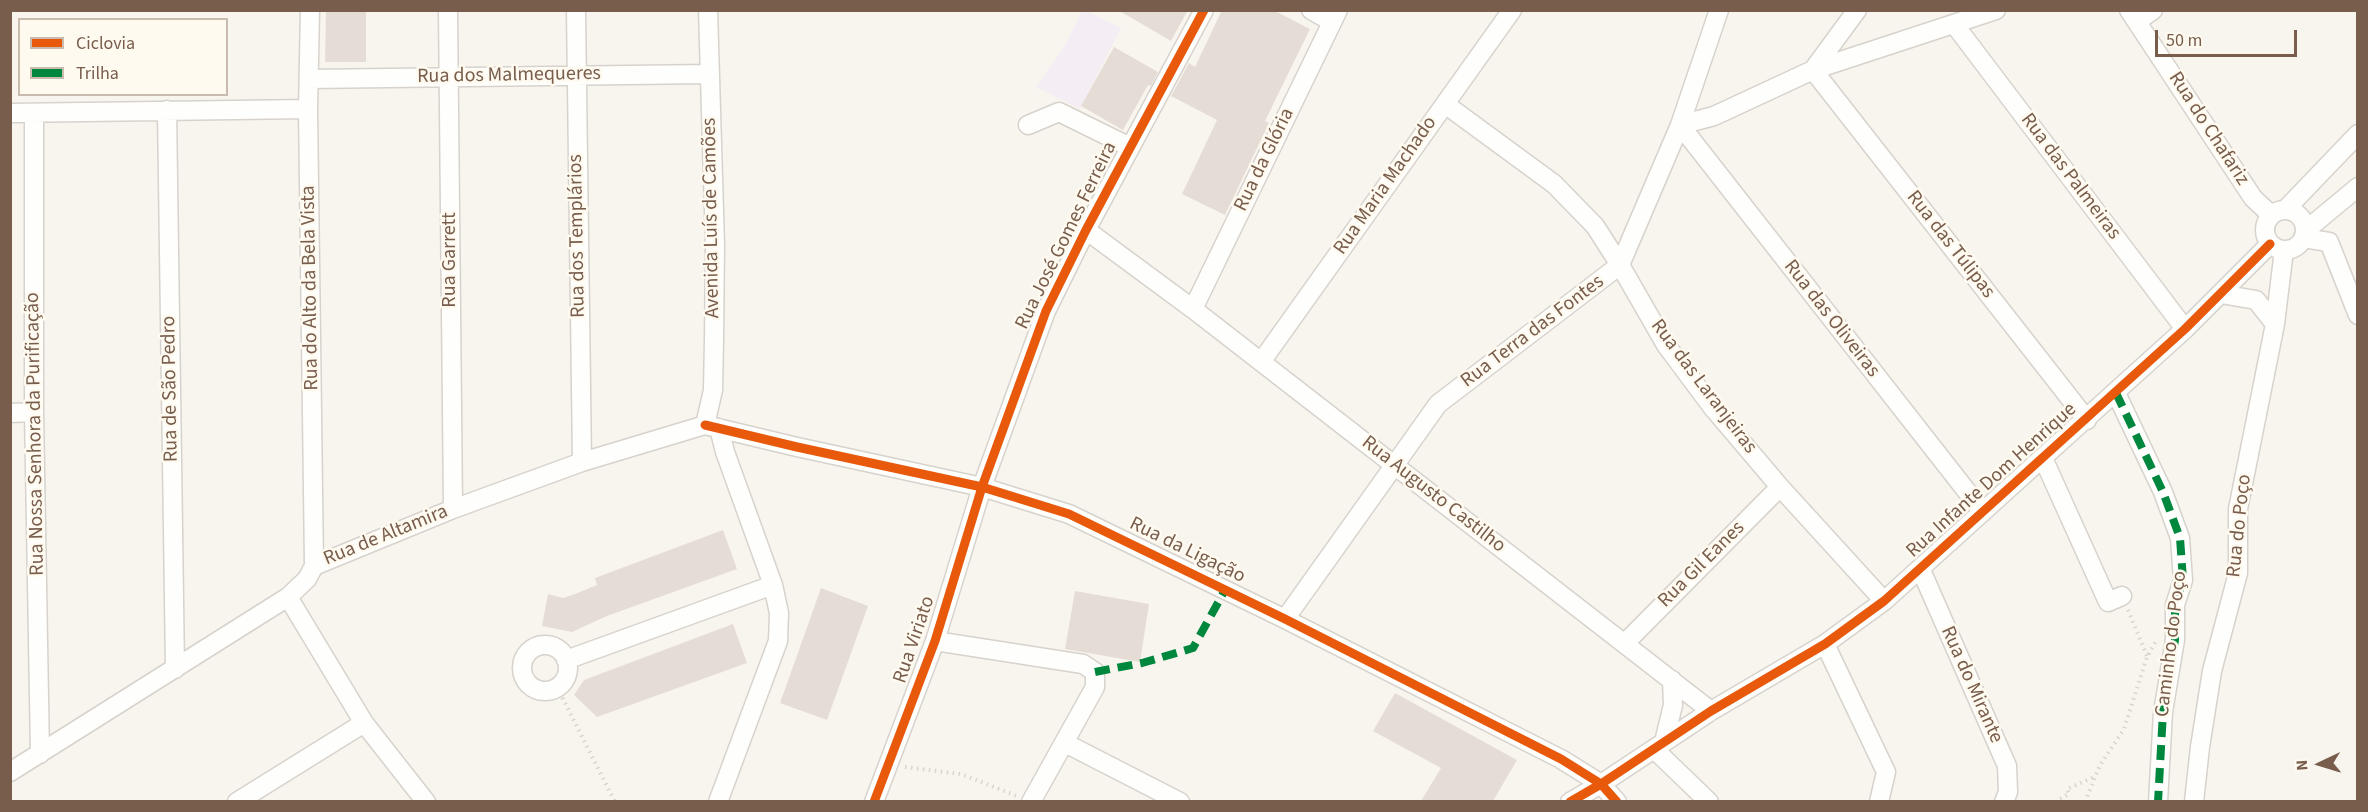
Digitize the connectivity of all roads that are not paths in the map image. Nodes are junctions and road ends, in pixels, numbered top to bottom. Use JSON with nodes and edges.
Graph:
{"nodes":[{"id":1,"x":310,"y":10,"type":"edge"},
{"id":2,"x":448,"y":10,"type":"edge"},
{"id":3,"x":576,"y":10,"type":"edge"},
{"id":4,"x":708,"y":10,"type":"edge"},
{"id":5,"x":1204,"y":10,"type":"edge"},
{"id":6,"x":1311,"y":10,"type":"edge"},
{"id":7,"x":1512,"y":10,"type":"edge"},
{"id":8,"x":1719,"y":10,"type":"edge"},
{"id":9,"x":1857,"y":10,"type":"edge"},
{"id":10,"x":1996,"y":10,"type":"edge"},
{"id":11,"x":2152,"y":10,"type":"edge"},
{"id":12,"x":1335,"y":16,"type":"edge"},
{"id":13,"x":2133,"y":16,"type":"edge"},
{"id":14,"x":1954,"y":24,"type":"junction"},
{"id":15,"x":1843,"y":29,"type":"junction"},
{"id":16,"x":1858,"y":56,"type":"junction"},
{"id":17,"x":1813,"y":70,"type":"junction"},
{"id":18,"x":709,"y":74,"type":"junction"},
{"id":19,"x":576,"y":75,"type":"junction"},
{"id":20,"x":449,"y":77,"type":"junction"},
{"id":21,"x":309,"y":79,"type":"junction"},
{"id":22,"x":1445,"y":104,"type":"junction"},
{"id":23,"x":308,"y":109,"type":"junction"},
{"id":24,"x":167,"y":110,"type":"junction"},
{"id":25,"x":10,"y":113,"type":"edge"},
{"id":26,"x":34,"y":113,"type":"junction"},
{"id":27,"x":1028,"y":125,"type":"dead end"},
{"id":28,"x":1680,"y":125,"type":"junction"},
{"id":29,"x":2358,"y":134,"type":"edge"},
{"id":30,"x":1130,"y":147,"type":"junction"},
{"id":31,"x":2351,"y":154,"type":"edge"},
{"id":32,"x":2358,"y":187,"type":"edge"},
{"id":33,"x":2336,"y":205,"type":"junction"},
{"id":34,"x":2278,"y":212,"type":"junction"},
{"id":35,"x":1086,"y":230,"type":"junction"},
{"id":36,"x":2304,"y":235,"type":"junction"},
{"id":37,"x":2329,"y":242,"type":"junction"},
{"id":38,"x":2277,"y":247,"type":"junction"},
{"id":39,"x":1620,"y":265,"type":"junction"},
{"id":40,"x":2221,"y":294,"type":"junction"},
{"id":41,"x":1193,"y":309,"type":"junction"},
{"id":42,"x":2358,"y":315,"type":"edge"},
{"id":43,"x":2275,"y":324,"type":"junction"},
{"id":44,"x":2185,"y":329,"type":"junction"},
{"id":45,"x":1261,"y":362,"type":"junction"},
{"id":46,"x":2116,"y":393,"type":"junction"},
{"id":47,"x":10,"y":412,"type":"edge"},
{"id":48,"x":34,"y":412,"type":"junction"},
{"id":49,"x":2087,"y":420,"type":"junction"},
{"id":50,"x":712,"y":426,"type":"junction"},
{"id":51,"x":2043,"y":459,"type":"junction"},
{"id":52,"x":582,"y":462,"type":"junction"},
{"id":53,"x":1394,"y":465,"type":"junction"},
{"id":54,"x":1780,"y":486,"type":"junction"},
{"id":55,"x":982,"y":487,"type":"junction"},
{"id":56,"x":453,"y":509,"type":"junction"},
{"id":57,"x":1983,"y":512,"type":"junction"},
{"id":58,"x":314,"y":566,"type":"junction"},
{"id":59,"x":1921,"y":570,"type":"junction"},
{"id":60,"x":773,"y":585,"type":"junction"},
{"id":61,"x":2122,"y":596,"type":"road end"},
{"id":62,"x":288,"y":597,"type":"junction"},
{"id":63,"x":1884,"y":601,"type":"junction"},
{"id":64,"x":1285,"y":619,"type":"junction"},
{"id":65,"x":935,"y":641,"type":"junction"},
{"id":66,"x":1625,"y":643,"type":"junction"},
{"id":67,"x":1825,"y":644,"type":"junction"},
{"id":68,"x":566,"y":660,"type":"junction"},
{"id":69,"x":175,"y":669,"type":"junction"},
{"id":70,"x":1672,"y":680,"type":"junction"},
{"id":71,"x":1711,"y":711,"type":"junction"},
{"id":72,"x":364,"y":723,"type":"junction"},
{"id":73,"x":1065,"y":743,"type":"junction"},
{"id":74,"x":1659,"y":746,"type":"junction"},
{"id":75,"x":40,"y":754,"type":"junction"},
{"id":76,"x":10,"y":772,"type":"edge"},
{"id":77,"x":1601,"y":784,"type":"junction"},
{"id":78,"x":237,"y":801,"type":"edge"},
{"id":79,"x":426,"y":801,"type":"edge"},
{"id":80,"x":718,"y":801,"type":"edge"},
{"id":81,"x":874,"y":801,"type":"edge"},
{"id":82,"x":1031,"y":801,"type":"edge"},
{"id":83,"x":1180,"y":801,"type":"edge"},
{"id":84,"x":1570,"y":801,"type":"edge"},
{"id":85,"x":1617,"y":801,"type":"edge"},
{"id":86,"x":1709,"y":801,"type":"edge"},
{"id":87,"x":1879,"y":801,"type":"edge"},
{"id":88,"x":2004,"y":801,"type":"edge"},
{"id":89,"x":2158,"y":801,"type":"edge"},
{"id":90,"x":2194,"y":801,"type":"edge"}],
"edges":[{"from":1,"to":21,"type":"street","name":"Rua do Alto da Bela Vista"},
{"from":2,"to":20,"type":"street","name":"Rua Garrett"},
{"from":3,"to":19,"type":"street","name":"Rua dos Templários"},
{"from":4,"to":18,"type":"street","name":"Avenida Luís de Camões"},
{"from":5,"to":30,"type":"street","name":"Rua José Gomes Ferreira"},
{"from":6,"to":12,"type":"street"},
{"from":7,"to":22,"type":"street","name":"Rua Maria Machado"},
{"from":8,"to":28,"type":"street","name":"Rua Terra das Fontes"},
{"from":9,"to":15,"type":"street"},
{"from":10,"to":14,"type":"street"},
{"from":11,"to":13,"type":"street"},
{"from":12,"to":41,"type":"street","name":"Rua da Glória"},
{"from":13,"to":34,"type":"street","name":"Rua do Chafariz"},
{"from":14,"to":16,"type":"street"},
{"from":14,"to":44,"type":"street","name":"Rua das Palmeiras"},
{"from":15,"to":16,"type":"street"},
{"from":15,"to":17,"type":"street"},
{"from":16,"to":17,"type":"street"},
{"from":17,"to":28,"type":"street"},
{"from":17,"to":49,"type":"street","name":"Rua das Túlipas"},
{"from":18,"to":19,"type":"street","name":"Rua dos Malmequeres"},
{"from":18,"to":50,"type":"street","name":"Avenida Luís de Camões"},
{"from":19,"to":20,"type":"street","name":"Rua dos Malmequeres"},
{"from":19,"to":52,"type":"street","name":"Rua dos Templários"},
{"from":20,"to":21,"type":"street","name":"Rua dos Malmequeres"},
{"from":20,"to":56,"type":"street","name":"Rua Garrett"},
{"from":21,"to":23,"type":"street","name":"Rua do Alto da Bela Vista"},
{"from":22,"to":39,"type":"street","name":"Rua das Laranjeiras"},
{"from":22,"to":45,"type":"street","name":"Rua Maria Machado"},
{"from":23,"to":24,"type":"street"},
{"from":23,"to":58,"type":"street","name":"Rua do Alto da Bela Vista"},
{"from":24,"to":26,"type":"street"},
{"from":24,"to":69,"type":"street","name":"Rua de São Pedro"},
{"from":25,"to":26,"type":"street"},
{"from":26,"to":48,"type":"street","name":"Rua Nossa Senhora da Purificação"},
{"from":27,"to":30,"type":"street"},
{"from":28,"to":39,"type":"street","name":"Rua Terra das Fontes"},
{"from":28,"to":57,"type":"street","name":"Rua das Oliveiras"},
{"from":29,"to":31,"type":"street"},
{"from":30,"to":35,"type":"street","name":"Rua José Gomes Ferreira"},
{"from":31,"to":34,"type":"street"},
{"from":32,"to":33,"type":"street"},
{"from":33,"to":36,"type":"street"},
{"from":33,"to":37,"type":"street"},
{"from":34,"to":36,"type":"street"},
{"from":34,"to":38,"type":"street"},
{"from":35,"to":41,"type":"street","name":"Rua Augusto Castilho"},
{"from":35,"to":55,"type":"street","name":"Rua José Gomes Ferreira"},
{"from":36,"to":37,"type":"street"},
{"from":36,"to":38,"type":"street"},
{"from":37,"to":42,"type":"street"},
{"from":38,"to":40,"type":"street","name":"Rua Infante Dom Henrique"},
{"from":38,"to":43,"type":"street","name":"Rua do Poço"},
{"from":39,"to":53,"type":"street","name":"Rua Terra das Fontes"},
{"from":39,"to":54,"type":"street","name":"Rua das Laranjeiras"},
{"from":40,"to":43,"type":"street"},
{"from":40,"to":44,"type":"street","name":"Rua Infante Dom Henrique"},
{"from":41,"to":45,"type":"street","name":"Rua Augusto Castilho"},
{"from":43,"to":90,"type":"street","name":"Rua do Poço"},
{"from":44,"to":46,"type":"street","name":"Rua Infante Dom Henrique"},
{"from":45,"to":53,"type":"street","name":"Rua Augusto Castilho"},
{"from":46,"to":49,"type":"street","name":"Rua Infante Dom Henrique"},
{"from":46,"to":89,"type":"street","name":"Caminho do Poço"},
{"from":47,"to":48,"type":"street"},
{"from":48,"to":75,"type":"street","name":"Rua Nossa Senhora da Purificação"},
{"from":49,"to":51,"type":"street","name":"Rua Infante Dom Henrique"},
{"from":50,"to":52,"type":"street","name":"Rua de Altamira"},
{"from":50,"to":55,"type":"street","name":"Rua da Ligação"},
{"from":50,"to":60,"type":"street"},
{"from":51,"to":57,"type":"street","name":"Rua Infante Dom Henrique"},
{"from":51,"to":61,"type":"street"},
{"from":52,"to":56,"type":"street","name":"Rua de Altamira"},
{"from":53,"to":64,"type":"street","name":"Rua Terra das Fontes"},
{"from":53,"to":66,"type":"street","name":"Rua Augusto Castilho"},
{"from":54,"to":63,"type":"street","name":"Rua das Laranjeiras"},
{"from":54,"to":66,"type":"street","name":"Rua Gil Eanes"},
{"from":55,"to":64,"type":"street","name":"Rua da Ligação"},
{"from":55,"to":65,"type":"street","name":"Rua Viriato"},
{"from":56,"to":58,"type":"street","name":"Rua de Altamira"},
{"from":57,"to":59,"type":"street","name":"Rua Infante Dom Henrique"},
{"from":58,"to":62,"type":"street","name":"Rua de Altamira"},
{"from":59,"to":63,"type":"street","name":"Rua Infante Dom Henrique"},
{"from":59,"to":88,"type":"street","name":"Rua do Mirante"},
{"from":60,"to":68,"type":"street"},
{"from":60,"to":80,"type":"street"},
{"from":62,"to":69,"type":"street","name":"Rua de Altamira"},
{"from":62,"to":72,"type":"street"},
{"from":63,"to":67,"type":"street","name":"Rua Infante Dom Henrique"},
{"from":64,"to":77,"type":"street","name":"Rua da Ligação"},
{"from":65,"to":73,"type":"street"},
{"from":65,"to":81,"type":"street","name":"Rua Viriato"},
{"from":66,"to":70,"type":"street","name":"Rua Augusto Castilho"},
{"from":67,"to":71,"type":"street","name":"Rua Infante Dom Henrique"},
{"from":67,"to":87,"type":"street"},
{"from":68,"to":68,"type":"street"},
{"from":69,"to":75,"type":"street","name":"Rua de Altamira"},
{"from":70,"to":71,"type":"street","name":"Rua Augusto Castilho"},
{"from":70,"to":74,"type":"street"},
{"from":71,"to":74,"type":"street","name":"Rua Infante Dom Henrique"},
{"from":72,"to":78,"type":"street"},
{"from":72,"to":79,"type":"street"},
{"from":73,"to":82,"type":"street"},
{"from":73,"to":83,"type":"street"},
{"from":74,"to":77,"type":"street","name":"Rua Infante Dom Henrique"},
{"from":74,"to":86,"type":"street"},
{"from":75,"to":76,"type":"street","name":"Rua de Altamira"},
{"from":77,"to":84,"type":"street","name":"Rua Infante Dom Henrique"},
{"from":77,"to":85,"type":"street","name":"Rua da Ligação"}]}
